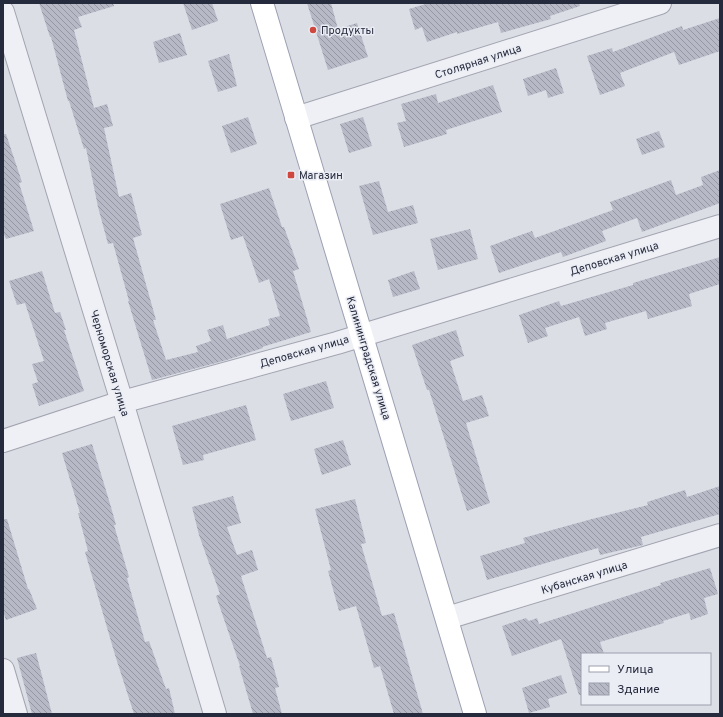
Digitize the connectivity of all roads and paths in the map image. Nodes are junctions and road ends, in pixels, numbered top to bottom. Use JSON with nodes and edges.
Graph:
{"nodes":[{"id":1,"x":262,"y":3,"type":"edge"},
{"id":2,"x":660,"y":3,"type":"edge"},
{"id":3,"x":3,"y":12,"type":"edge"},
{"id":4,"x":296,"y":118,"type":"junction"},
{"id":5,"x":720,"y":226,"type":"edge"},
{"id":6,"x":362,"y":335,"type":"junction"},
{"id":7,"x":122,"y":402,"type":"junction"},
{"id":8,"x":3,"y":441,"type":"edge"},
{"id":9,"x":720,"y":535,"type":"edge"},
{"id":10,"x":447,"y":618,"type":"junction"},
{"id":11,"x":3,"y":670,"type":"edge"},
{"id":12,"x":16,"y":714,"type":"edge"},
{"id":13,"x":215,"y":714,"type":"edge"},
{"id":14,"x":475,"y":714,"type":"edge"}],
"edges":[{"from":1,"to":4,"type":"main road","name":"Калининградская улица"},
{"from":2,"to":4,"type":"street","name":"Столярная улица"},
{"from":3,"to":7,"type":"street","name":"Черноморская улица"},
{"from":4,"to":6,"type":"main road","name":"Калининградская улица"},
{"from":5,"to":6,"type":"street","name":"Деповская улица"},
{"from":6,"to":7,"type":"street","name":"Деповская улица"},
{"from":6,"to":10,"type":"main road","name":"Калининградская улица"},
{"from":7,"to":8,"type":"street","name":"Деповская улица"},
{"from":7,"to":13,"type":"street","name":"Черноморская улица"},
{"from":9,"to":10,"type":"street","name":"Кубанская улица"},
{"from":10,"to":14,"type":"main road","name":"Калининградская улица"},
{"from":11,"to":12,"type":"street"}]}
